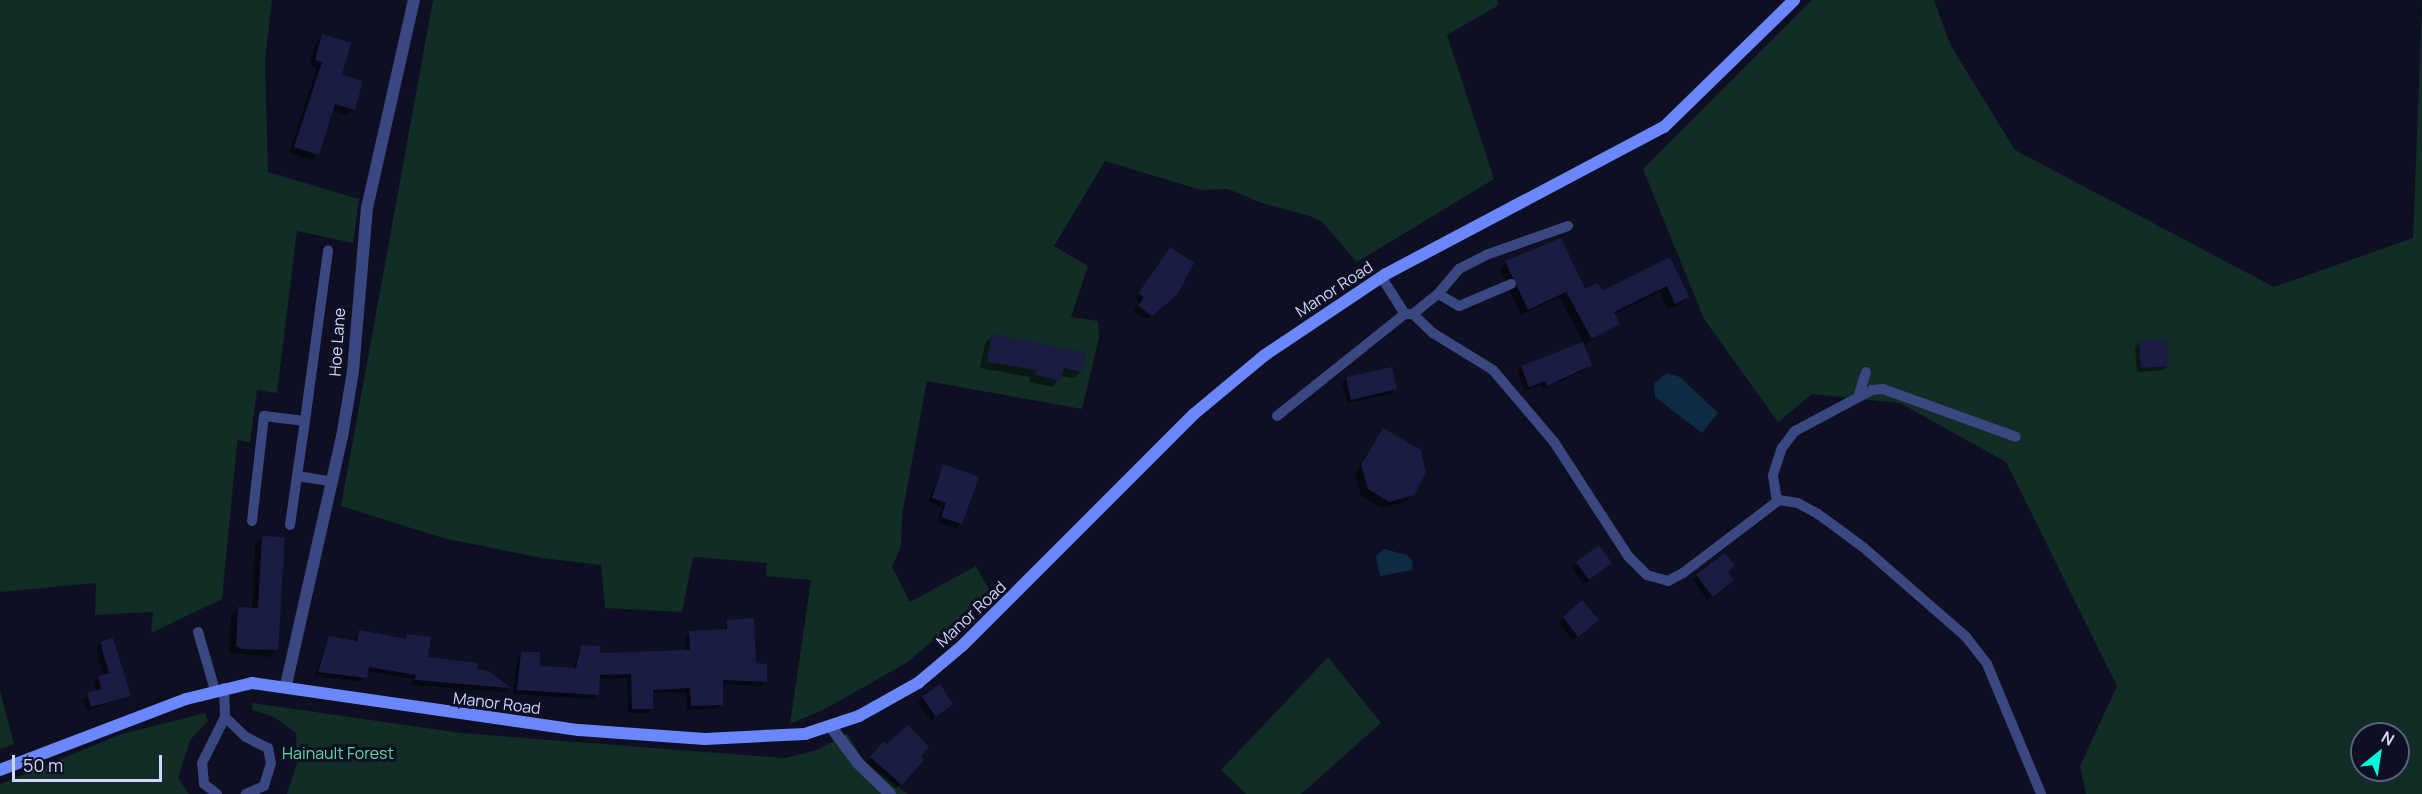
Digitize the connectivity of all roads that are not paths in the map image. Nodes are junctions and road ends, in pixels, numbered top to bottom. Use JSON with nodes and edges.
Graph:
{"nodes":[{"id":1,"x":414,"y":0,"type":"edge"},
{"id":2,"x":1794,"y":0,"type":"edge"},
{"id":3,"x":1568,"y":226,"type":"dead end"},
{"id":4,"x":328,"y":252,"type":"dead end"},
{"id":5,"x":1382,"y":278,"type":"junction"},
{"id":6,"x":1511,"y":284,"type":"dead end"},
{"id":7,"x":1438,"y":294,"type":"junction"},
{"id":8,"x":1409,"y":314,"type":"junction"},
{"id":9,"x":1866,"y":372,"type":"dead end"},
{"id":10,"x":1859,"y":394,"type":"junction"},
{"id":11,"x":1277,"y":416,"type":"dead end"},
{"id":12,"x":305,"y":421,"type":"junction"},
{"id":13,"x":2016,"y":437,"type":"dead end"},
{"id":14,"x":297,"y":476,"type":"junction"},
{"id":15,"x":333,"y":482,"type":"junction"},
{"id":16,"x":1777,"y":501,"type":"junction"},
{"id":17,"x":252,"y":521,"type":"dead end"},
{"id":18,"x":290,"y":525,"type":"dead end"},
{"id":19,"x":198,"y":632,"type":"dead end"},
{"id":20,"x":286,"y":685,"type":"junction"},
{"id":21,"x":219,"y":689,"type":"junction"},
{"id":22,"x":225,"y":717,"type":"junction"},
{"id":23,"x":831,"y":727,"type":"junction"},
{"id":24,"x":0,"y":770,"type":"edge"},
{"id":25,"x":218,"y":794,"type":"edge"},
{"id":26,"x":246,"y":794,"type":"edge"},
{"id":27,"x":890,"y":794,"type":"edge"},
{"id":28,"x":2041,"y":794,"type":"edge"}],
"edges":[{"from":1,"to":15,"type":"street","name":"Hoe Lane"},
{"from":2,"to":5,"type":"street","name":"Manor Road"},
{"from":3,"to":7,"type":"lane"},
{"from":4,"to":12,"type":"lane"},
{"from":5,"to":8,"type":"lane"},
{"from":5,"to":23,"type":"street","name":"Manor Road"},
{"from":6,"to":7,"type":"lane"},
{"from":7,"to":8,"type":"lane"},
{"from":8,"to":11,"type":"lane"},
{"from":8,"to":16,"type":"lane"},
{"from":9,"to":10,"type":"lane"},
{"from":10,"to":13,"type":"lane"},
{"from":10,"to":16,"type":"lane"},
{"from":12,"to":14,"type":"lane"},
{"from":12,"to":17,"type":"lane"},
{"from":14,"to":15,"type":"lane"},
{"from":14,"to":18,"type":"lane"},
{"from":15,"to":20,"type":"street","name":"Hoe Lane"},
{"from":16,"to":28,"type":"lane"},
{"from":19,"to":21,"type":"lane"},
{"from":20,"to":21,"type":"street","name":"Manor Road"},
{"from":20,"to":23,"type":"street","name":"Manor Road"},
{"from":21,"to":22,"type":"lane"},
{"from":21,"to":24,"type":"street","name":"Manor Road"},
{"from":22,"to":25,"type":"lane"},
{"from":22,"to":26,"type":"lane"},
{"from":23,"to":27,"type":"street"}]}
